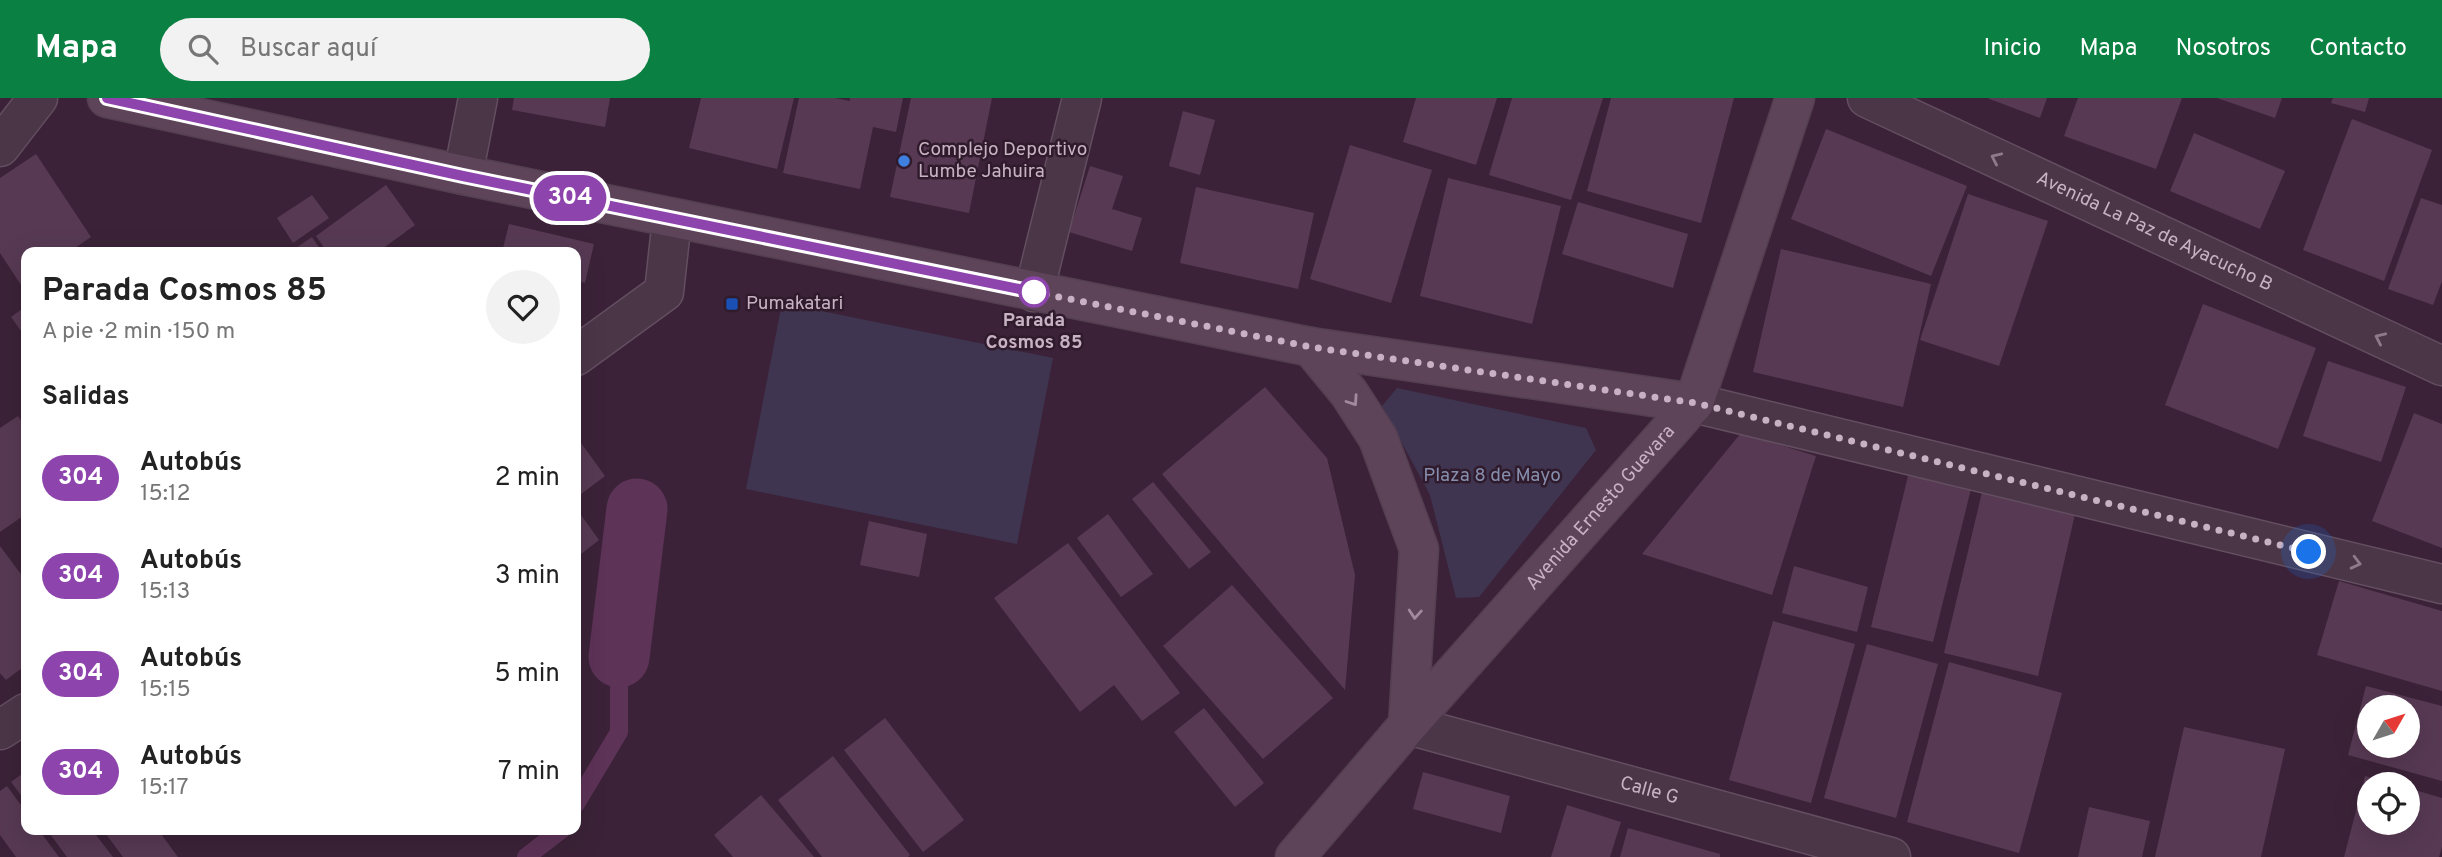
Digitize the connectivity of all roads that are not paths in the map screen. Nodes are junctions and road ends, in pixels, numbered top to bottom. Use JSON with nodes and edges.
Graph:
{"nodes":[{"id":1,"x":38,"y":98,"type":"edge"},
{"id":2,"x":107,"y":98,"type":"edge"},
{"id":3,"x":478,"y":98,"type":"edge"},
{"id":4,"x":1082,"y":98,"type":"edge"},
{"id":5,"x":1795,"y":98,"type":"edge"},
{"id":6,"x":1867,"y":98,"type":"edge"},
{"id":7,"x":0,"y":147,"type":"edge"},
{"id":8,"x":463,"y":176,"type":"junction"},
{"id":9,"x":672,"y":219,"type":"junction"},
{"id":10,"x":1034,"y":292,"type":"junction"},
{"id":11,"x":1311,"y":347,"type":"junction"},
{"id":12,"x":581,"y":352,"type":"edge"},
{"id":13,"x":2442,"y":366,"type":"edge"},
{"id":14,"x":1695,"y":403,"type":"junction"},
{"id":15,"x":2442,"y":584,"type":"edge"},
{"id":16,"x":21,"y":716,"type":"edge"},
{"id":17,"x":1408,"y":725,"type":"junction"},
{"id":18,"x":0,"y":730,"type":"edge"},
{"id":19,"x":1295,"y":857,"type":"edge"},
{"id":20,"x":1891,"y":857,"type":"edge"}],
"edges":[{"from":1,"to":7,"type":"street"},
{"from":2,"to":8,"type":"main road"},
{"from":3,"to":8,"type":"street"},
{"from":4,"to":10,"type":"street"},
{"from":5,"to":14,"type":"main road","name":"Avenida Ernesto Guevara"},
{"from":13,"to":6,"type":"street","name":"Avenida La Paz de Ayacucho B","one_way":true},
{"from":8,"to":9,"type":"main road"},
{"from":9,"to":10,"type":"main road"},
{"from":9,"to":12,"type":"street"},
{"from":10,"to":11,"type":"main road"},
{"from":11,"to":14,"type":"main road"},
{"from":11,"to":17,"type":"main road","one_way":true},
{"from":14,"to":15,"type":"street","one_way":true},
{"from":14,"to":17,"type":"main road","name":"Avenida Ernesto Guevara"},
{"from":16,"to":18,"type":"street"},
{"from":17,"to":19,"type":"main road","name":"Avenida Ernesto Guevara"},
{"from":17,"to":20,"type":"street","name":"Calle G"}]}
